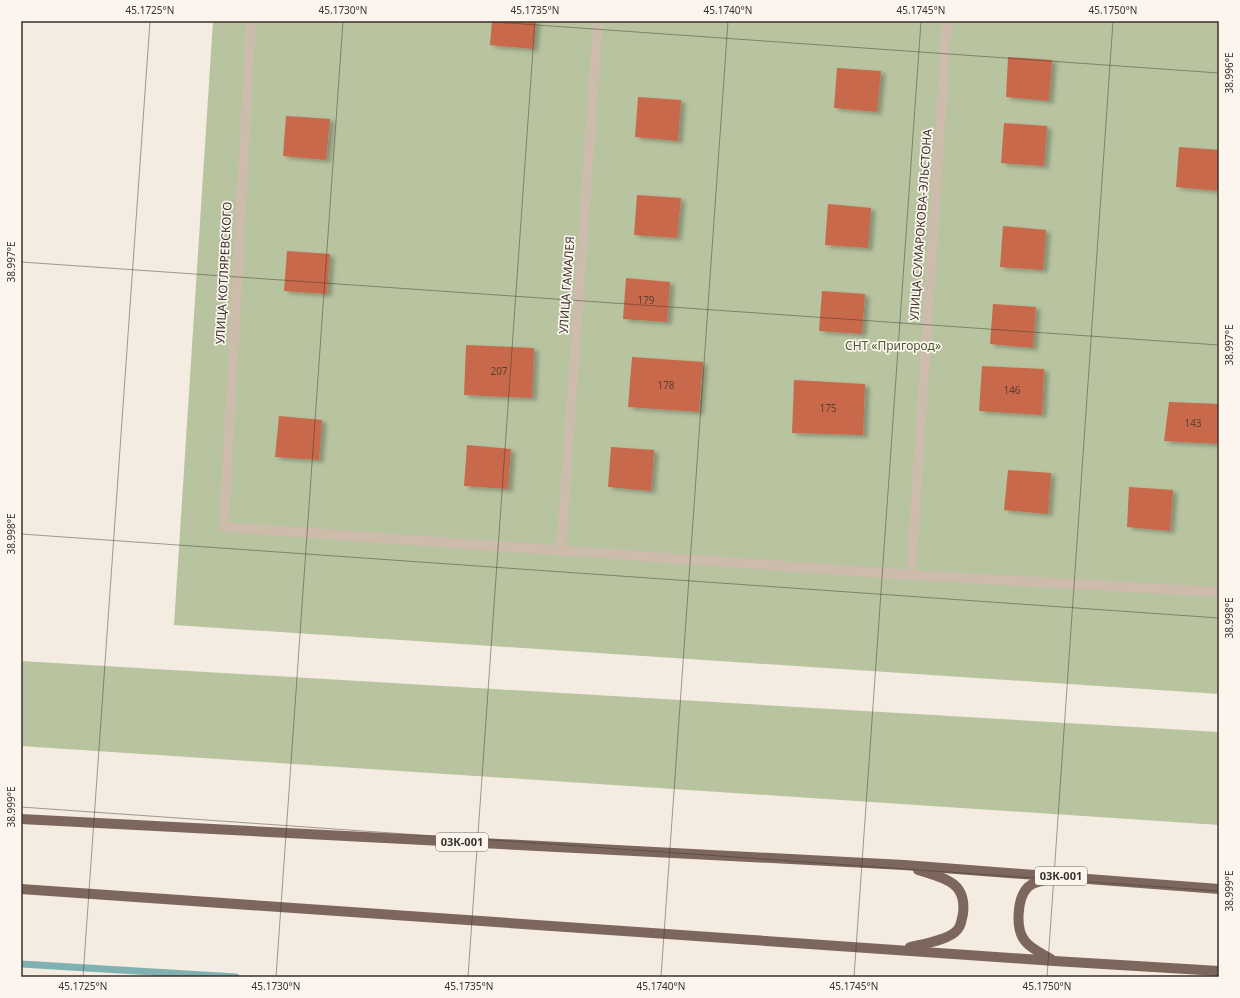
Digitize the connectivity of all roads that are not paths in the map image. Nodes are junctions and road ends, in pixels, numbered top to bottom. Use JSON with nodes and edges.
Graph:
{"nodes":[{"id":1,"x":251,"y":21,"type":"edge"},
{"id":2,"x":598,"y":21,"type":"edge"},
{"id":3,"x":947,"y":21,"type":"edge"},
{"id":4,"x":561,"y":550,"type":"junction"},
{"id":5,"x":911,"y":575,"type":"junction"},
{"id":6,"x":1219,"y":592,"type":"edge"},
{"id":7,"x":21,"y":819,"type":"edge"},
{"id":8,"x":904,"y":865,"type":"junction"},
{"id":9,"x":1063,"y":876,"type":"junction"},
{"id":10,"x":21,"y":889,"type":"edge"},
{"id":11,"x":1219,"y":889,"type":"edge"},
{"id":12,"x":900,"y":949,"type":"junction"},
{"id":13,"x":1054,"y":961,"type":"junction"},
{"id":14,"x":1219,"y":971,"type":"edge"}],
"edges":[{"from":1,"to":4,"type":"street","name":"УЛИЦА КОТЛЯРЕВСКОГО"},
{"from":2,"to":4,"type":"street","name":"УЛИЦА ГАМАЛЕЯ"},
{"from":3,"to":5,"type":"street","name":"УЛИЦА СУМАРОКОВА-ЭЛЬСТОНА"},
{"from":4,"to":5,"type":"street"},
{"from":5,"to":6,"type":"street"},
{"from":7,"to":8,"type":"main road","number":"03К-001"},
{"from":8,"to":9,"type":"main road","number":"03К-001"},
{"from":8,"to":12,"type":"main road","number":"03К-001"},
{"from":9,"to":11,"type":"main road","number":"03К-001"},
{"from":9,"to":13,"type":"main road","number":"03К-001"},
{"from":10,"to":12,"type":"main road","number":"03К-001"},
{"from":12,"to":13,"type":"main road","number":"03К-001"},
{"from":13,"to":14,"type":"main road","number":"03К-001"}]}
